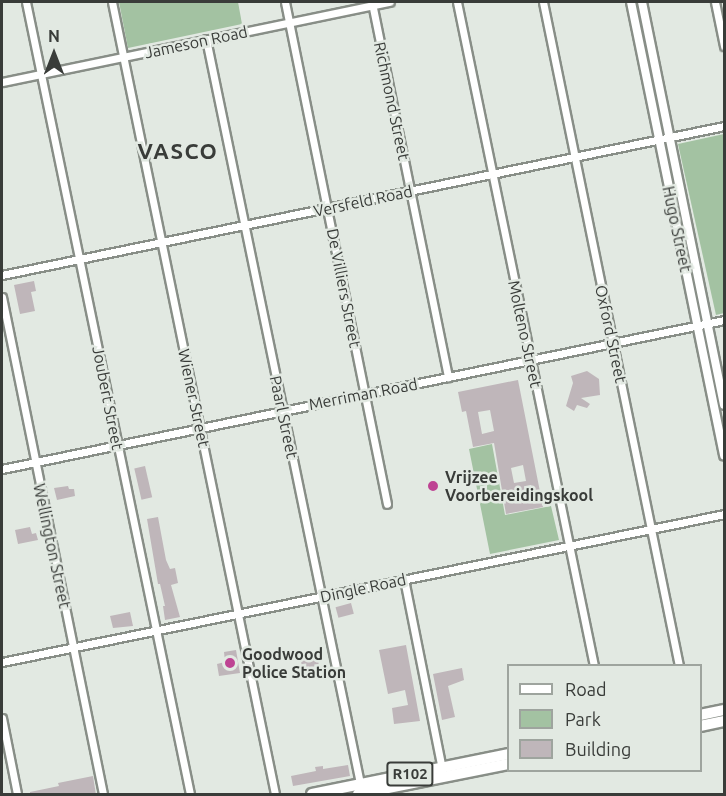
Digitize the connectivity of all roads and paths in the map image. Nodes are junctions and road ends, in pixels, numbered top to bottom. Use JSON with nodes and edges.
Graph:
{"nodes":[{"id":1,"x":26,"y":2,"type":"edge"},
{"id":2,"x":112,"y":2,"type":"edge"},
{"id":3,"x":285,"y":2,"type":"edge"},
{"id":4,"x":390,"y":2,"type":"edge"},
{"id":5,"x":457,"y":2,"type":"edge"},
{"id":6,"x":543,"y":2,"type":"edge"},
{"id":7,"x":631,"y":2,"type":"edge"},
{"id":8,"x":642,"y":2,"type":"edge"},
{"id":9,"x":715,"y":2,"type":"edge"},
{"id":10,"x":372,"y":3,"type":"edge"},
{"id":11,"x":289,"y":22,"type":"junction"},
{"id":12,"x":206,"y":39,"type":"junction"},
{"id":13,"x":724,"y":46,"type":"edge"},
{"id":14,"x":124,"y":57,"type":"junction"},
{"id":15,"x":655,"y":67,"type":"junction"},
{"id":16,"x":645,"y":70,"type":"junction"},
{"id":17,"x":41,"y":74,"type":"junction"},
{"id":18,"x":2,"y":82,"type":"edge"},
{"id":19,"x":724,"y":126,"type":"edge"},
{"id":20,"x":669,"y":137,"type":"junction"},
{"id":21,"x":659,"y":140,"type":"junction"},
{"id":22,"x":575,"y":157,"type":"junction"},
{"id":23,"x":492,"y":174,"type":"junction"},
{"id":24,"x":410,"y":192,"type":"junction"},
{"id":25,"x":328,"y":208,"type":"junction"},
{"id":26,"x":244,"y":227,"type":"junction"},
{"id":27,"x":162,"y":242,"type":"junction"},
{"id":28,"x":80,"y":259,"type":"junction"},
{"id":29,"x":2,"y":275,"type":"edge"},
{"id":30,"x":2,"y":297,"type":"edge"},
{"id":31,"x":724,"y":320,"type":"edge"},
{"id":32,"x":707,"y":324,"type":"junction"},
{"id":33,"x":697,"y":326,"type":"junction"},
{"id":34,"x":613,"y":343,"type":"junction"},
{"id":35,"x":530,"y":360,"type":"junction"},
{"id":36,"x":448,"y":377,"type":"junction"},
{"id":37,"x":365,"y":394,"type":"junction"},
{"id":38,"x":724,"y":405,"type":"edge"},
{"id":39,"x":283,"y":411,"type":"junction"},
{"id":40,"x":200,"y":428,"type":"junction"},
{"id":41,"x":117,"y":445,"type":"junction"},
{"id":42,"x":724,"y":456,"type":"edge"},
{"id":43,"x":35,"y":461,"type":"junction"},
{"id":44,"x":2,"y":468,"type":"edge"},
{"id":45,"x":387,"y":504,"type":"dead end"},
{"id":46,"x":724,"y":514,"type":"edge"},
{"id":47,"x":651,"y":528,"type":"junction"},
{"id":48,"x":569,"y":545,"type":"junction"},
{"id":49,"x":404,"y":579,"type":"junction"},
{"id":50,"x":321,"y":597,"type":"junction"},
{"id":51,"x":239,"y":614,"type":"junction"},
{"id":52,"x":156,"y":631,"type":"junction"},
{"id":53,"x":73,"y":648,"type":"junction"},
{"id":54,"x":2,"y":662,"type":"edge"},
{"id":55,"x":594,"y":664,"type":"edge"},
{"id":56,"x":679,"y":664,"type":"edge"},
{"id":57,"x":724,"y":710,"type":"edge"},
{"id":58,"x":702,"y":715,"type":"edge"},
{"id":59,"x":2,"y":718,"type":"edge"},
{"id":60,"x":724,"y":721,"type":"edge"},
{"id":61,"x":702,"y":726,"type":"edge"},
{"id":62,"x":507,"y":754,"type":"edge"},
{"id":63,"x":507,"y":764,"type":"edge"},
{"id":64,"x":443,"y":773,"type":"junction"},
{"id":65,"x":360,"y":791,"type":"edge"},
{"id":66,"x":18,"y":795,"type":"edge"},
{"id":67,"x":103,"y":795,"type":"edge"},
{"id":68,"x":190,"y":795,"type":"edge"},
{"id":69,"x":275,"y":795,"type":"edge"},
{"id":70,"x":312,"y":795,"type":"edge"}],
"edges":[{"from":1,"to":17,"type":"street","name":"Joubert Street"},
{"from":2,"to":14,"type":"street","name":"Wiener Street"},
{"from":3,"to":11,"type":"street","name":"De Villiers Street"},
{"from":4,"to":10,"type":"street","name":"Jameson Road"},
{"from":5,"to":23,"type":"street","name":"Molteno Street"},
{"from":6,"to":22,"type":"street","name":"Oxford Street"},
{"from":7,"to":16,"type":"street","name":"Hugo Street"},
{"from":8,"to":15,"type":"street","name":"Hugo Street"},
{"from":9,"to":13,"type":"street"},
{"from":10,"to":11,"type":"street","name":"Jameson Road"},
{"from":10,"to":24,"type":"street","name":"Richmond Street"},
{"from":11,"to":12,"type":"street","name":"Jameson Road"},
{"from":11,"to":25,"type":"street","name":"De Villiers Street"},
{"from":12,"to":14,"type":"street","name":"Jameson Road"},
{"from":12,"to":26,"type":"street","name":"Paarl Street"},
{"from":14,"to":17,"type":"street","name":"Jameson Road"},
{"from":14,"to":27,"type":"street","name":"Wiener Street"},
{"from":15,"to":16,"type":"street"},
{"from":15,"to":20,"type":"street","name":"Hugo Street"},
{"from":16,"to":21,"type":"street","name":"Hugo Street"},
{"from":17,"to":18,"type":"street","name":"Jameson Road"},
{"from":17,"to":28,"type":"street","name":"Joubert Street"},
{"from":19,"to":20,"type":"street","name":"Versfeld Road"},
{"from":20,"to":21,"type":"street","name":"Versfeld Road"},
{"from":20,"to":32,"type":"street","name":"Hugo Street"},
{"from":21,"to":22,"type":"street","name":"Versfeld Road"},
{"from":21,"to":33,"type":"street","name":"Hugo Street"},
{"from":22,"to":23,"type":"street","name":"Versfeld Road"},
{"from":22,"to":34,"type":"street","name":"Oxford Street"},
{"from":23,"to":24,"type":"street","name":"Versfeld Road"},
{"from":23,"to":35,"type":"street","name":"Molteno Street"},
{"from":24,"to":25,"type":"street","name":"Versfeld Road"},
{"from":24,"to":36,"type":"street","name":"Richmond Street"},
{"from":25,"to":26,"type":"street","name":"Versfeld Road"},
{"from":25,"to":37,"type":"street","name":"De Villiers Street"},
{"from":26,"to":27,"type":"street","name":"Versfeld Road"},
{"from":26,"to":39,"type":"street","name":"Paarl Street"},
{"from":27,"to":28,"type":"street","name":"Versfeld Road"},
{"from":27,"to":40,"type":"street","name":"Wiener Street"},
{"from":28,"to":29,"type":"street","name":"Versfeld Road"},
{"from":28,"to":41,"type":"street","name":"Joubert Street"},
{"from":30,"to":43,"type":"street","name":"Wellington Street"},
{"from":31,"to":32,"type":"street","name":"Merriman Road"},
{"from":32,"to":33,"type":"street","name":"Merriman Road"},
{"from":32,"to":38,"type":"street","name":"Hugo Street"},
{"from":33,"to":34,"type":"street","name":"Merriman Road"},
{"from":33,"to":42,"type":"street","name":"Hugo Street"},
{"from":34,"to":35,"type":"street","name":"Merriman Road"},
{"from":34,"to":47,"type":"street","name":"Oxford Street"},
{"from":35,"to":36,"type":"street","name":"Merriman Road"},
{"from":35,"to":48,"type":"street","name":"Molteno Street"},
{"from":36,"to":37,"type":"street","name":"Merriman Road"},
{"from":37,"to":39,"type":"street","name":"Merriman Road"},
{"from":37,"to":45,"type":"street","name":"De Villiers Street"},
{"from":39,"to":40,"type":"street","name":"Merriman Road"},
{"from":39,"to":50,"type":"street","name":"Paarl Street"},
{"from":40,"to":41,"type":"street","name":"Merriman Road"},
{"from":40,"to":51,"type":"street","name":"Wiener Street"},
{"from":41,"to":43,"type":"street","name":"Merriman Road"},
{"from":41,"to":52,"type":"street","name":"Joubert Street"},
{"from":43,"to":44,"type":"street","name":"Merriman Road"},
{"from":43,"to":53,"type":"street","name":"Wellington Street"},
{"from":46,"to":47,"type":"street","name":"Dingle Road"},
{"from":47,"to":48,"type":"street","name":"Dingle Road"},
{"from":47,"to":56,"type":"street","name":"Oxford Street"},
{"from":48,"to":49,"type":"street","name":"Dingle Road"},
{"from":48,"to":55,"type":"street","name":"Molteno Street"},
{"from":49,"to":50,"type":"street","name":"Dingle Road"},
{"from":49,"to":64,"type":"street"},
{"from":50,"to":51,"type":"street","name":"Dingle Road"},
{"from":50,"to":65,"type":"street","name":"Paarl Street"},
{"from":51,"to":52,"type":"street","name":"Dingle Road"},
{"from":51,"to":69,"type":"street","name":"Wiener Street"},
{"from":52,"to":53,"type":"street","name":"Dingle Road"},
{"from":52,"to":68,"type":"street","name":"Joubert Street"},
{"from":53,"to":54,"type":"street","name":"Dingle Road"},
{"from":53,"to":67,"type":"street","name":"Wellington Street"},
{"from":57,"to":58,"type":"main road"},
{"from":59,"to":66,"type":"street"},
{"from":60,"to":61,"type":"main road"},
{"from":62,"to":64,"type":"main road","number":"R102"},
{"from":63,"to":64,"type":"main road","number":"R102"},
{"from":64,"to":65,"type":"main road","number":"R102"},
{"from":65,"to":70,"type":"main road","number":"R102"}]}
